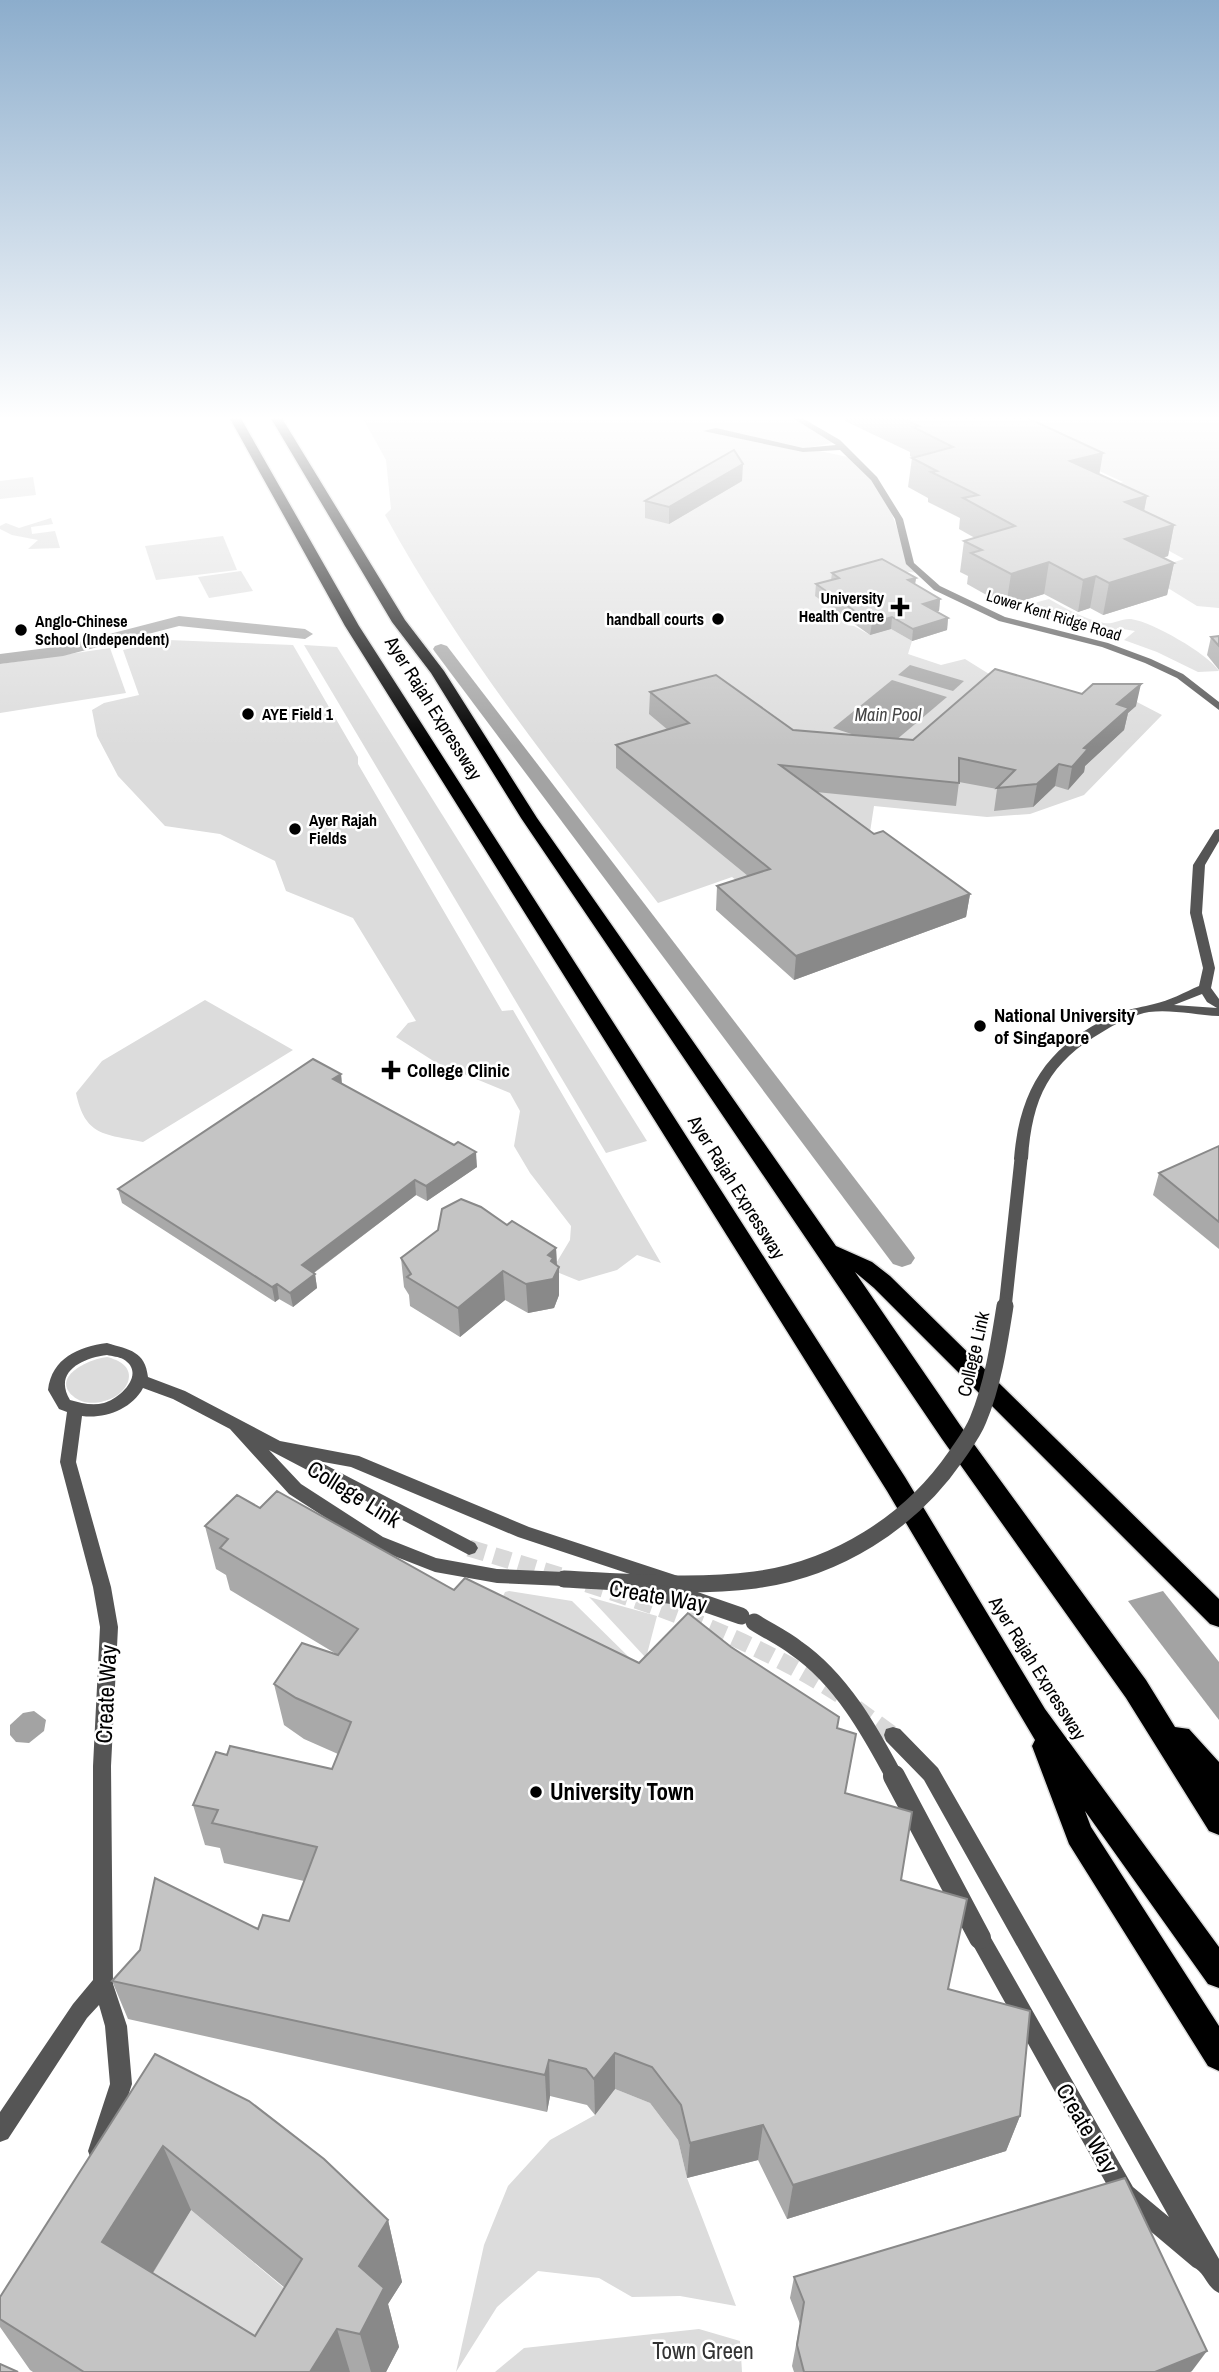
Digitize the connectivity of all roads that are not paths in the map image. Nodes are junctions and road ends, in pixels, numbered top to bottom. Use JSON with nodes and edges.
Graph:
{"nodes":[{"id":1,"x":296,"y":526,"type":"edge"},
{"id":2,"x":341,"y":526,"type":"edge"},
{"id":3,"x":901,"y":526,"type":"edge"},
{"id":4,"x":1219,"y":707,"type":"edge"},
{"id":5,"x":1219,"y":832,"type":"edge"},
{"id":6,"x":1210,"y":980,"type":"edge"},
{"id":7,"x":1155,"y":1008,"type":"junction"},
{"id":8,"x":1217,"y":1009,"type":"edge"},
{"id":9,"x":829,"y":1251,"type":"junction"},
{"id":10,"x":141,"y":1381,"type":"junction"},
{"id":11,"x":75,"y":1410,"type":"junction"},
{"id":12,"x":233,"y":1422,"type":"junction"},
{"id":13,"x":275,"y":1446,"type":"junction"},
{"id":14,"x":469,"y":1548,"type":"tunnel mouth"},
{"id":15,"x":564,"y":1578,"type":"junction"},
{"id":16,"x":680,"y":1584,"type":"junction"},
{"id":17,"x":1219,"y":1616,"type":"edge"},
{"id":18,"x":1136,"y":1689,"type":"junction"},
{"id":19,"x":1035,"y":1718,"type":"junction"},
{"id":20,"x":893,"y":1735,"type":"tunnel mouth"},
{"id":21,"x":1219,"y":1783,"type":"edge"},
{"id":22,"x":1219,"y":1821,"type":"edge"},
{"id":23,"x":1219,"y":1973,"type":"edge"},
{"id":24,"x":103,"y":1983,"type":"junction"},
{"id":25,"x":1219,"y":2055,"type":"edge"},
{"id":26,"x":0,"y":2131,"type":"edge"},
{"id":27,"x":91,"y":2173,"type":"edge"},
{"id":28,"x":1215,"y":2274,"type":"edge"}],
"edges":[{"from":1,"to":19,"type":"highway","name":"Ayer Rajah Expressway"},
{"from":2,"to":9,"type":"highway","name":"Ayer Rajah Expressway"},
{"from":3,"to":4,"type":"street","name":"Lower Kent Ridge Road"},
{"from":5,"to":6,"type":"street"},
{"from":6,"to":7,"type":"street","name":"College Link"},
{"from":6,"to":8,"type":"street"},
{"from":7,"to":8,"type":"street","name":"College Link"},
{"from":7,"to":16,"type":"street","name":"College Link","bridge":true},
{"from":9,"to":17,"type":"highway"},
{"from":9,"to":18,"type":"highway","name":"Ayer Rajah Expressway"},
{"from":10,"to":11,"type":"street"},
{"from":10,"to":11,"type":"street"},
{"from":10,"to":12,"type":"street"},
{"from":11,"to":24,"type":"street","name":"Create Way"},
{"from":12,"to":13,"type":"street"},
{"from":12,"to":15,"type":"street","name":"College Link"},
{"from":13,"to":14,"type":"street"},
{"from":13,"to":16,"type":"street","name":"College Link","bridge":true},
{"from":15,"to":16,"type":"street","name":"College Link","bridge":true},
{"from":15,"to":28,"type":"street","name":"Create Way","bridge":true},
{"from":18,"to":21,"type":"highway"},
{"from":18,"to":22,"type":"highway","name":"Ayer Rajah Expressway"},
{"from":19,"to":23,"type":"highway","name":"Ayer Rajah Expressway"},
{"from":19,"to":25,"type":"highway"},
{"from":20,"to":28,"type":"street","name":"Create Way"},
{"from":24,"to":26,"type":"street"},
{"from":24,"to":27,"type":"street","name":"Create Way"}]}
